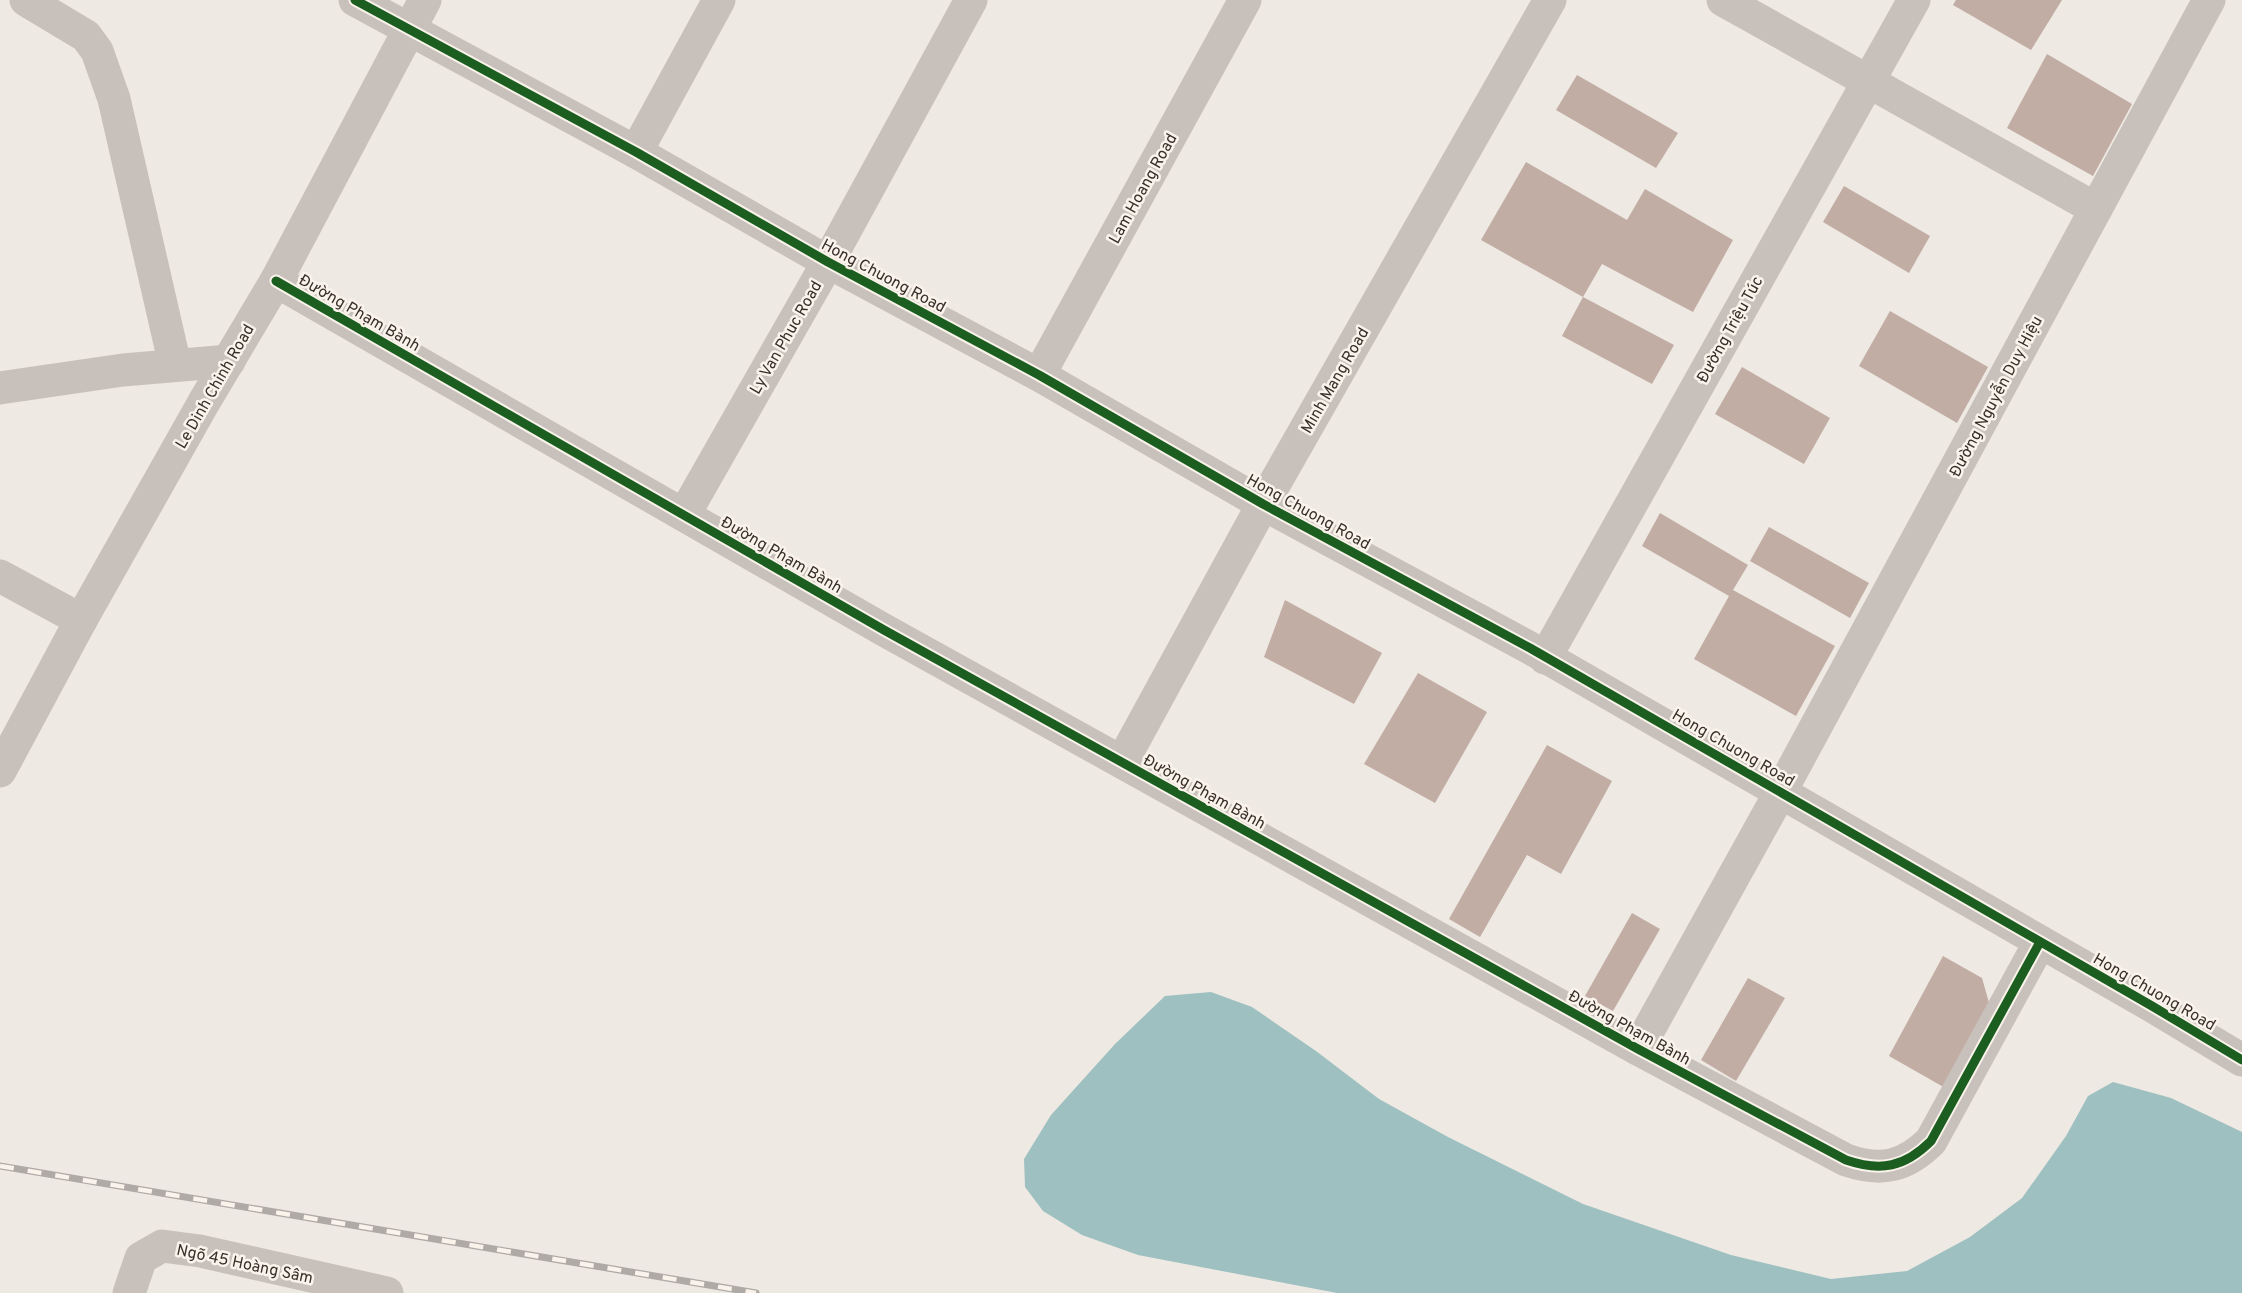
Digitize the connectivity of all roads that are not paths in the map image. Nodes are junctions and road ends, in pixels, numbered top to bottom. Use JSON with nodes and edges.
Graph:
{"nodes":[{"id":1,"x":26,"y":0,"type":"edge"},
{"id":2,"x":355,"y":0,"type":"edge"},
{"id":3,"x":425,"y":0,"type":"edge"},
{"id":4,"x":719,"y":0,"type":"edge"},
{"id":5,"x":971,"y":0,"type":"edge"},
{"id":6,"x":1245,"y":0,"type":"edge"},
{"id":7,"x":1550,"y":0,"type":"edge"},
{"id":8,"x":1723,"y":0,"type":"edge"},
{"id":9,"x":1914,"y":0,"type":"edge"},
{"id":10,"x":2209,"y":0,"type":"edge"},
{"id":11,"x":408,"y":30,"type":"junction"},
{"id":12,"x":1868,"y":82,"type":"junction"},
{"id":13,"x":636,"y":152,"type":"junction"},
{"id":14,"x":2096,"y":209,"type":"junction"},
{"id":15,"x":828,"y":262,"type":"junction"},
{"id":16,"x":276,"y":281,"type":"junction"},
{"id":17,"x":229,"y":361,"type":"junction"},
{"id":18,"x":175,"y":365,"type":"junction"},
{"id":19,"x":1039,"y":375,"type":"junction"},
{"id":20,"x":0,"y":388,"type":"edge"},
{"id":21,"x":1263,"y":504,"type":"junction"},
{"id":22,"x":684,"y":515,"type":"junction"},
{"id":23,"x":0,"y":576,"type":"edge"},
{"id":24,"x":81,"y":620,"type":"junction"},
{"id":25,"x":1545,"y":657,"type":"junction"},
{"id":26,"x":1122,"y":762,"type":"junction"},
{"id":27,"x":0,"y":771,"type":"edge"},
{"id":28,"x":1781,"y":791,"type":"junction"},
{"id":29,"x":2040,"y":942,"type":"junction"},
{"id":30,"x":1638,"y":1050,"type":"junction"},
{"id":31,"x":2242,"y":1060,"type":"edge"},
{"id":32,"x":129,"y":1293,"type":"edge"},
{"id":33,"x":387,"y":1293,"type":"edge"}],
"edges":[{"from":1,"to":18,"type":"street"},
{"from":2,"to":11,"type":"street","name":"Hong Chuong Road"},
{"from":3,"to":11,"type":"street","name":"Le Dinh Chinh Road"},
{"from":4,"to":13,"type":"street"},
{"from":5,"to":15,"type":"street","name":"Ly Van Phuc Road"},
{"from":6,"to":19,"type":"street","name":"Lam Hoang Road"},
{"from":7,"to":21,"type":"street","name":"Minh Mang Road"},
{"from":8,"to":12,"type":"street"},
{"from":9,"to":12,"type":"street","name":"Đường Triệu Túc"},
{"from":10,"to":14,"type":"street","name":"Đường Nguyễn Duy Hiệu"},
{"from":11,"to":13,"type":"street","name":"Hong Chuong Road"},
{"from":11,"to":16,"type":"street","name":"Le Dinh Chinh Road"},
{"from":12,"to":14,"type":"street"},
{"from":12,"to":25,"type":"street","name":"Đường Triệu Túc"},
{"from":13,"to":15,"type":"street","name":"Hong Chuong Road"},
{"from":14,"to":28,"type":"street","name":"Đường Nguyễn Duy Hiệu"},
{"from":15,"to":19,"type":"street","name":"Hong Chuong Road"},
{"from":15,"to":22,"type":"street","name":"Ly Van Phuc Road"},
{"from":16,"to":17,"type":"street","name":"Le Dinh Chinh Road"},
{"from":16,"to":22,"type":"street","name":"Đường Phạm Bành"},
{"from":17,"to":18,"type":"street"},
{"from":17,"to":24,"type":"street","name":"Le Dinh Chinh Road"},
{"from":18,"to":20,"type":"street"},
{"from":19,"to":21,"type":"street","name":"Hong Chuong Road"},
{"from":21,"to":25,"type":"street","name":"Hong Chuong Road"},
{"from":21,"to":26,"type":"street","name":"Minh Mang Road"},
{"from":22,"to":26,"type":"street","name":"Đường Phạm Bành"},
{"from":23,"to":24,"type":"street"},
{"from":24,"to":27,"type":"street","name":"Le Dinh Chinh Road"},
{"from":25,"to":28,"type":"street","name":"Hong Chuong Road"},
{"from":26,"to":30,"type":"street","name":"Đường Phạm Bành"},
{"from":28,"to":29,"type":"street","name":"Hong Chuong Road"},
{"from":28,"to":30,"type":"street","name":"Đường Nguyễn Duy Hiệu"},
{"from":29,"to":30,"type":"street","name":"Đường Phạm Bành"},
{"from":29,"to":31,"type":"street","name":"Hong Chuong Road"},
{"from":32,"to":33,"type":"street","name":"Ngõ 45 Hoàng Sâm"}]}
